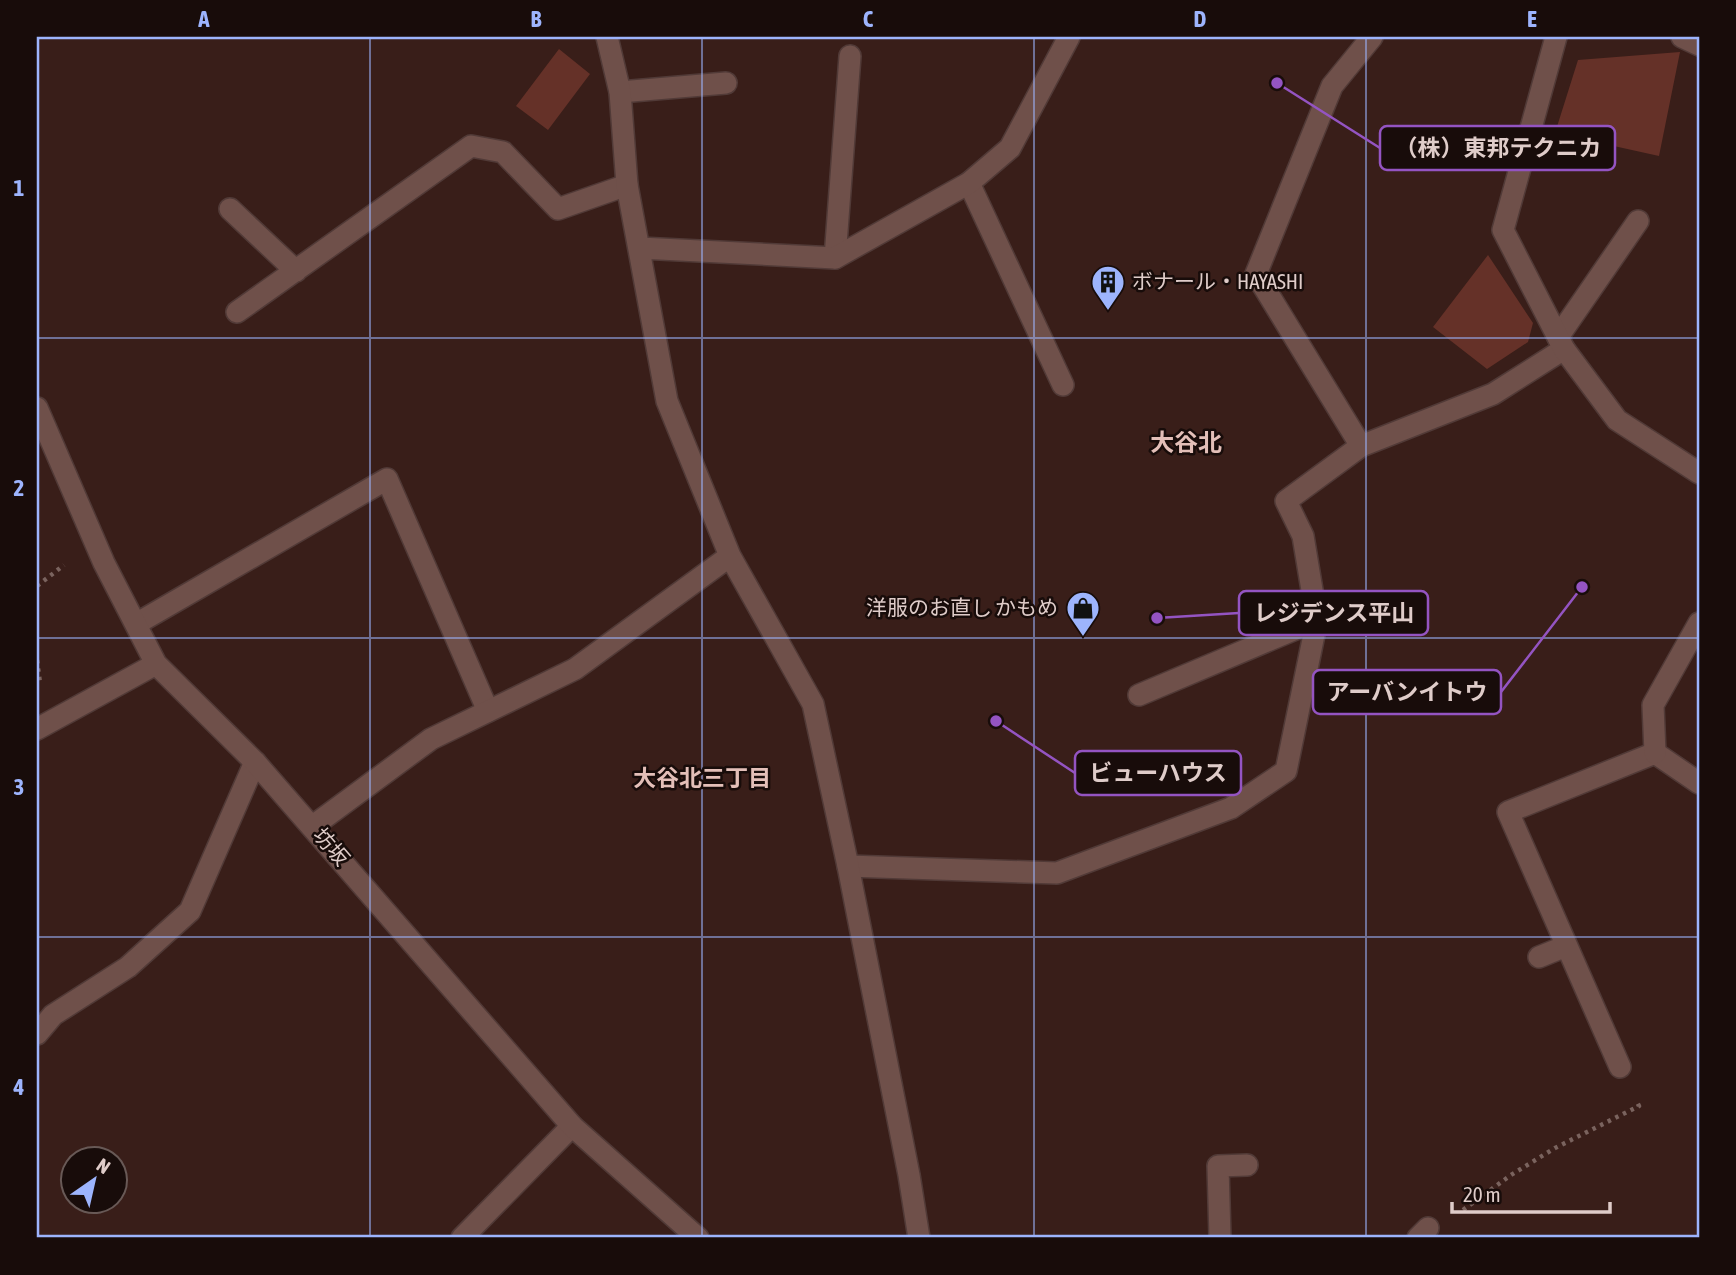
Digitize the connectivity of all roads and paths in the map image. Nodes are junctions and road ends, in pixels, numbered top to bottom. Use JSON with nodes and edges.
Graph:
{"nodes":[{"id":1,"x":607,"y":37,"type":"edge"},
{"id":2,"x":1069,"y":37,"type":"edge"},
{"id":3,"x":1371,"y":37,"type":"edge"},
{"id":4,"x":1556,"y":37,"type":"edge"},
{"id":5,"x":1682,"y":37,"type":"edge"},
{"id":6,"x":1699,"y":45,"type":"edge"},
{"id":7,"x":850,"y":57,"type":"dead end"},
{"id":8,"x":726,"y":83,"type":"dead end"},
{"id":9,"x":620,"y":92,"type":"junction"},
{"id":10,"x":969,"y":183,"type":"junction"},
{"id":11,"x":627,"y":185,"type":"junction"},
{"id":12,"x":230,"y":209,"type":"dead end"},
{"id":13,"x":1639,"y":221,"type":"dead end"},
{"id":14,"x":640,"y":248,"type":"junction"},
{"id":15,"x":835,"y":258,"type":"junction"},
{"id":16,"x":296,"y":271,"type":"junction"},
{"id":17,"x":237,"y":312,"type":"dead end"},
{"id":18,"x":1561,"y":343,"type":"junction"},
{"id":19,"x":1063,"y":385,"type":"dead end"},
{"id":20,"x":37,"y":408,"type":"edge"},
{"id":21,"x":1361,"y":446,"type":"junction"},
{"id":22,"x":44,"y":449,"type":"edge"},
{"id":23,"x":1699,"y":473,"type":"edge"},
{"id":24,"x":730,"y":556,"type":"junction"},
{"id":25,"x":1317,"y":620,"type":"junction"},
{"id":26,"x":1699,"y":623,"type":"edge"},
{"id":27,"x":136,"y":624,"type":"junction"},
{"id":28,"x":156,"y":664,"type":"junction"},
{"id":29,"x":1139,"y":695,"type":"dead end"},
{"id":30,"x":488,"y":711,"type":"junction"},
{"id":31,"x":37,"y":729,"type":"edge"},
{"id":32,"x":1655,"y":753,"type":"junction"},
{"id":33,"x":256,"y":762,"type":"junction"},
{"id":34,"x":1699,"y":783,"type":"edge"},
{"id":35,"x":313,"y":826,"type":"junction"},
{"id":36,"x":848,"y":866,"type":"junction"},
{"id":37,"x":1566,"y":946,"type":"junction"},
{"id":38,"x":1539,"y":957,"type":"dead end"},
{"id":39,"x":37,"y":1034,"type":"edge"},
{"id":40,"x":1620,"y":1067,"type":"dead end"},
{"id":41,"x":1639,"y":1106,"type":"dead end"},
{"id":42,"x":572,"y":1126,"type":"junction"},
{"id":43,"x":1248,"y":1165,"type":"dead end"},
{"id":44,"x":1423,"y":1233,"type":"edge"},
{"id":45,"x":462,"y":1238,"type":"edge"},
{"id":46,"x":698,"y":1238,"type":"edge"},
{"id":47,"x":919,"y":1238,"type":"edge"},
{"id":48,"x":1220,"y":1238,"type":"edge"}],
"edges":[{"from":1,"to":9,"type":"street"},
{"from":2,"to":10,"type":"street"},
{"from":3,"to":21,"type":"street"},
{"from":4,"to":18,"type":"street"},
{"from":5,"to":6,"type":"street"},
{"from":7,"to":15,"type":"street"},
{"from":8,"to":9,"type":"street"},
{"from":9,"to":11,"type":"street"},
{"from":10,"to":15,"type":"street"},
{"from":10,"to":19,"type":"street"},
{"from":11,"to":14,"type":"street"},
{"from":11,"to":16,"type":"street"},
{"from":12,"to":16,"type":"street"},
{"from":13,"to":18,"type":"street"},
{"from":14,"to":15,"type":"street"},
{"from":14,"to":24,"type":"street"},
{"from":16,"to":17,"type":"street"},
{"from":18,"to":21,"type":"street"},
{"from":18,"to":23,"type":"street"},
{"from":20,"to":22,"type":"street","name":"坊坂"},
{"from":21,"to":25,"type":"street"},
{"from":22,"to":27,"type":"street","name":"坊坂"},
{"from":24,"to":30,"type":"street"},
{"from":24,"to":36,"type":"street"},
{"from":25,"to":29,"type":"street"},
{"from":25,"to":36,"type":"street"},
{"from":26,"to":32,"type":"street"},
{"from":27,"to":28,"type":"street","name":"坊坂"},
{"from":27,"to":30,"type":"street"},
{"from":28,"to":31,"type":"street"},
{"from":28,"to":33,"type":"street","name":"坊坂"},
{"from":30,"to":35,"type":"street"},
{"from":32,"to":34,"type":"street"},
{"from":32,"to":37,"type":"street"},
{"from":33,"to":35,"type":"street","name":"坊坂"},
{"from":33,"to":39,"type":"street"},
{"from":35,"to":42,"type":"street","name":"坊坂"},
{"from":36,"to":47,"type":"street"},
{"from":37,"to":38,"type":"street"},
{"from":37,"to":40,"type":"street"},
{"from":41,"to":44,"type":"path"},
{"from":42,"to":45,"type":"street"},
{"from":42,"to":46,"type":"street","name":"坊坂"},
{"from":43,"to":48,"type":"street"}]}
